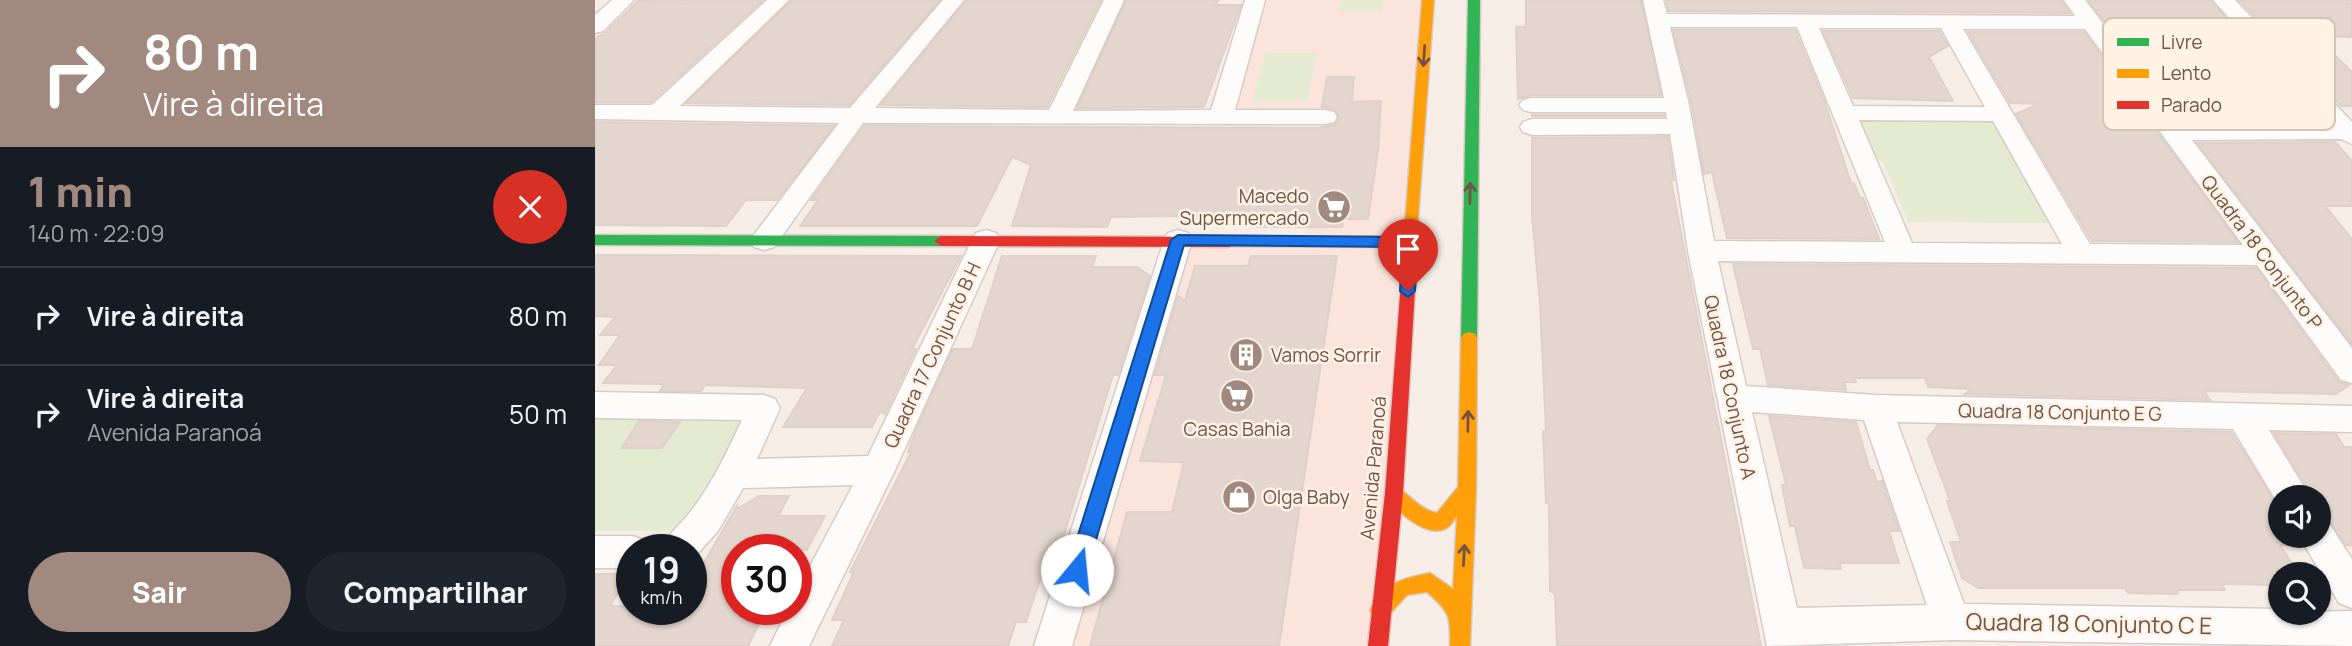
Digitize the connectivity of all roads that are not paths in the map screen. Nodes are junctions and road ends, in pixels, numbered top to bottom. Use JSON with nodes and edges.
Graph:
{"nodes":[{"id":1,"x":624,"y":0,"type":"edge"},
{"id":2,"x":779,"y":0,"type":"edge"},
{"id":3,"x":954,"y":0,"type":"edge"},
{"id":4,"x":1114,"y":0,"type":"edge"},
{"id":5,"x":1255,"y":0,"type":"edge"},
{"id":6,"x":1428,"y":0,"type":"edge"},
{"id":7,"x":1473,"y":0,"type":"edge"},
{"id":8,"x":2074,"y":0,"type":"edge"},
{"id":9,"x":2223,"y":0,"type":"edge"},
{"id":10,"x":1655,"y":10,"type":"edge"},
{"id":11,"x":2241,"y":18,"type":"edge"},
{"id":12,"x":598,"y":21,"type":"edge"},
{"id":13,"x":1806,"y":22,"type":"junction"},
{"id":14,"x":1949,"y":23,"type":"junction"},
{"id":15,"x":2091,"y":23,"type":"junction"},
{"id":16,"x":2103,"y":39,"type":"edge"},
{"id":17,"x":595,"y":112,"type":"edge"},
{"id":18,"x":659,"y":112,"type":"junction"},
{"id":19,"x":1843,"y":113,"type":"junction"},
{"id":20,"x":1999,"y":114,"type":"junction"},
{"id":21,"x":856,"y":116,"type":"junction"},
{"id":22,"x":1221,"y":116,"type":"junction"},
{"id":23,"x":1531,"y":116,"type":"dead end"},
{"id":24,"x":1678,"y":116,"type":"junction"},
{"id":25,"x":1325,"y":117,"type":"dead end"},
{"id":26,"x":1057,"y":118,"type":"junction"},
{"id":27,"x":2211,"y":130,"type":"edge"},
{"id":28,"x":2173,"y":132,"type":"joint"},
{"id":29,"x":595,"y":240,"type":"edge"},
{"id":30,"x":764,"y":240,"type":"junction"},
{"id":31,"x":986,"y":240,"type":"junction"},
{"id":32,"x":1178,"y":240,"type":"junction"},
{"id":33,"x":1411,"y":242,"type":"junction"},
{"id":34,"x":1702,"y":251,"type":"junction"},
{"id":35,"x":1903,"y":253,"type":"junction"},
{"id":36,"x":2082,"y":254,"type":"junction"},
{"id":37,"x":2263,"y":255,"type":"junction"},
{"id":38,"x":2352,"y":371,"type":"edge"},
{"id":39,"x":1733,"y":398,"type":"junction"},
{"id":40,"x":595,"y":405,"type":"edge"},
{"id":41,"x":1877,"y":408,"type":"junction"},
{"id":42,"x":2243,"y":417,"type":"junction"},
{"id":43,"x":2352,"y":419,"type":"edge"},
{"id":44,"x":879,"y":470,"type":"junction"},
{"id":45,"x":732,"y":474,"type":"junction"},
{"id":46,"x":2286,"y":485,"type":"edge"},
{"id":47,"x":1467,"y":489,"type":"junction"},
{"id":48,"x":1394,"y":493,"type":"junction"},
{"id":49,"x":697,"y":534,"type":"edge"},
{"id":50,"x":2326,"y":548,"type":"edge"},
{"id":51,"x":595,"y":552,"type":"edge"},
{"id":52,"x":616,"y":552,"type":"edge"},
{"id":53,"x":2352,"y":590,"type":"edge"},
{"id":54,"x":1380,"y":610,"type":"junction"},
{"id":55,"x":1461,"y":622,"type":"junction"},
{"id":56,"x":1952,"y":622,"type":"junction"},
{"id":57,"x":2352,"y":629,"type":"edge"},
{"id":58,"x":1783,"y":636,"type":"edge"},
{"id":59,"x":789,"y":646,"type":"edge"},
{"id":60,"x":1053,"y":646,"type":"edge"},
{"id":61,"x":1378,"y":646,"type":"edge"},
{"id":62,"x":1460,"y":646,"type":"edge"}],
"edges":[{"from":1,"to":12,"type":"street"},
{"from":2,"to":18,"type":"street"},
{"from":3,"to":21,"type":"street"},
{"from":4,"to":26,"type":"street"},
{"from":5,"to":22,"type":"street"},
{"from":6,"to":33,"type":"street","name":"Avenida Paranoá","one_way":true},
{"from":47,"to":7,"type":"street","one_way":true},
{"from":8,"to":15,"type":"street","name":"Quadra 18 Conjunto P"},
{"from":9,"to":11,"type":"street"},
{"from":10,"to":13,"type":"street"},
{"from":10,"to":24,"type":"street","name":"Quadra 18 Conjunto A"},
{"from":13,"to":14,"type":"street"},
{"from":13,"to":19,"type":"street"},
{"from":14,"to":15,"type":"street"},
{"from":14,"to":20,"type":"street"},
{"from":15,"to":16,"type":"street","name":"Quadra 18 Conjunto P"},
{"from":17,"to":18,"type":"street"},
{"from":18,"to":21,"type":"street"},
{"from":19,"to":20,"type":"street"},
{"from":19,"to":35,"type":"street"},
{"from":20,"to":36,"type":"street"},
{"from":21,"to":26,"type":"street"},
{"from":21,"to":30,"type":"street"},
{"from":22,"to":25,"type":"street"},
{"from":22,"to":26,"type":"street"},
{"from":23,"to":24,"type":"street"},
{"from":24,"to":34,"type":"street","name":"Quadra 18 Conjunto A"},
{"from":27,"to":28,"type":"street"},
{"from":28,"to":37,"type":"street","name":"Quadra 18 Conjunto P"},
{"from":29,"to":30,"type":"street"},
{"from":30,"to":31,"type":"street"},
{"from":31,"to":32,"type":"street"},
{"from":31,"to":44,"type":"street","name":"Quadra 17 Conjunto B H"},
{"from":32,"to":33,"type":"street"},
{"from":32,"to":60,"type":"street"},
{"from":33,"to":48,"type":"street","name":"Avenida Paranoá"},
{"from":34,"to":35,"type":"street"},
{"from":34,"to":39,"type":"street","name":"Quadra 18 Conjunto A"},
{"from":35,"to":36,"type":"street"},
{"from":36,"to":37,"type":"street"},
{"from":37,"to":38,"type":"street","name":"Quadra 18 Conjunto P"},
{"from":39,"to":41,"type":"street","name":"Quadra 18 Conjunto E G"},
{"from":39,"to":58,"type":"street","name":"Quadra 18 Conjunto A"},
{"from":40,"to":45,"type":"street"},
{"from":41,"to":42,"type":"street","name":"Quadra 18 Conjunto E G"},
{"from":41,"to":56,"type":"street"},
{"from":42,"to":43,"type":"street","name":"Quadra 18 Conjunto E G"},
{"from":42,"to":46,"type":"street"},
{"from":44,"to":45,"type":"street"},
{"from":44,"to":59,"type":"street","name":"Quadra 17 Conjunto B H"},
{"from":45,"to":49,"type":"street"},
{"from":47,"to":48,"type":"street"},
{"from":55,"to":47,"type":"street","one_way":true},
{"from":48,"to":54,"type":"street","name":"Avenida Paranoá"},
{"from":50,"to":53,"type":"street"},
{"from":51,"to":52,"type":"street"},
{"from":54,"to":55,"type":"street"},
{"from":54,"to":61,"type":"street","name":"Avenida Paranoá"},
{"from":55,"to":62,"type":"street"},
{"from":56,"to":57,"type":"street","name":"Quadra 18 Conjunto C E"},
{"from":56,"to":58,"type":"street","name":"Quadra 18 Conjunto C E"}]}
